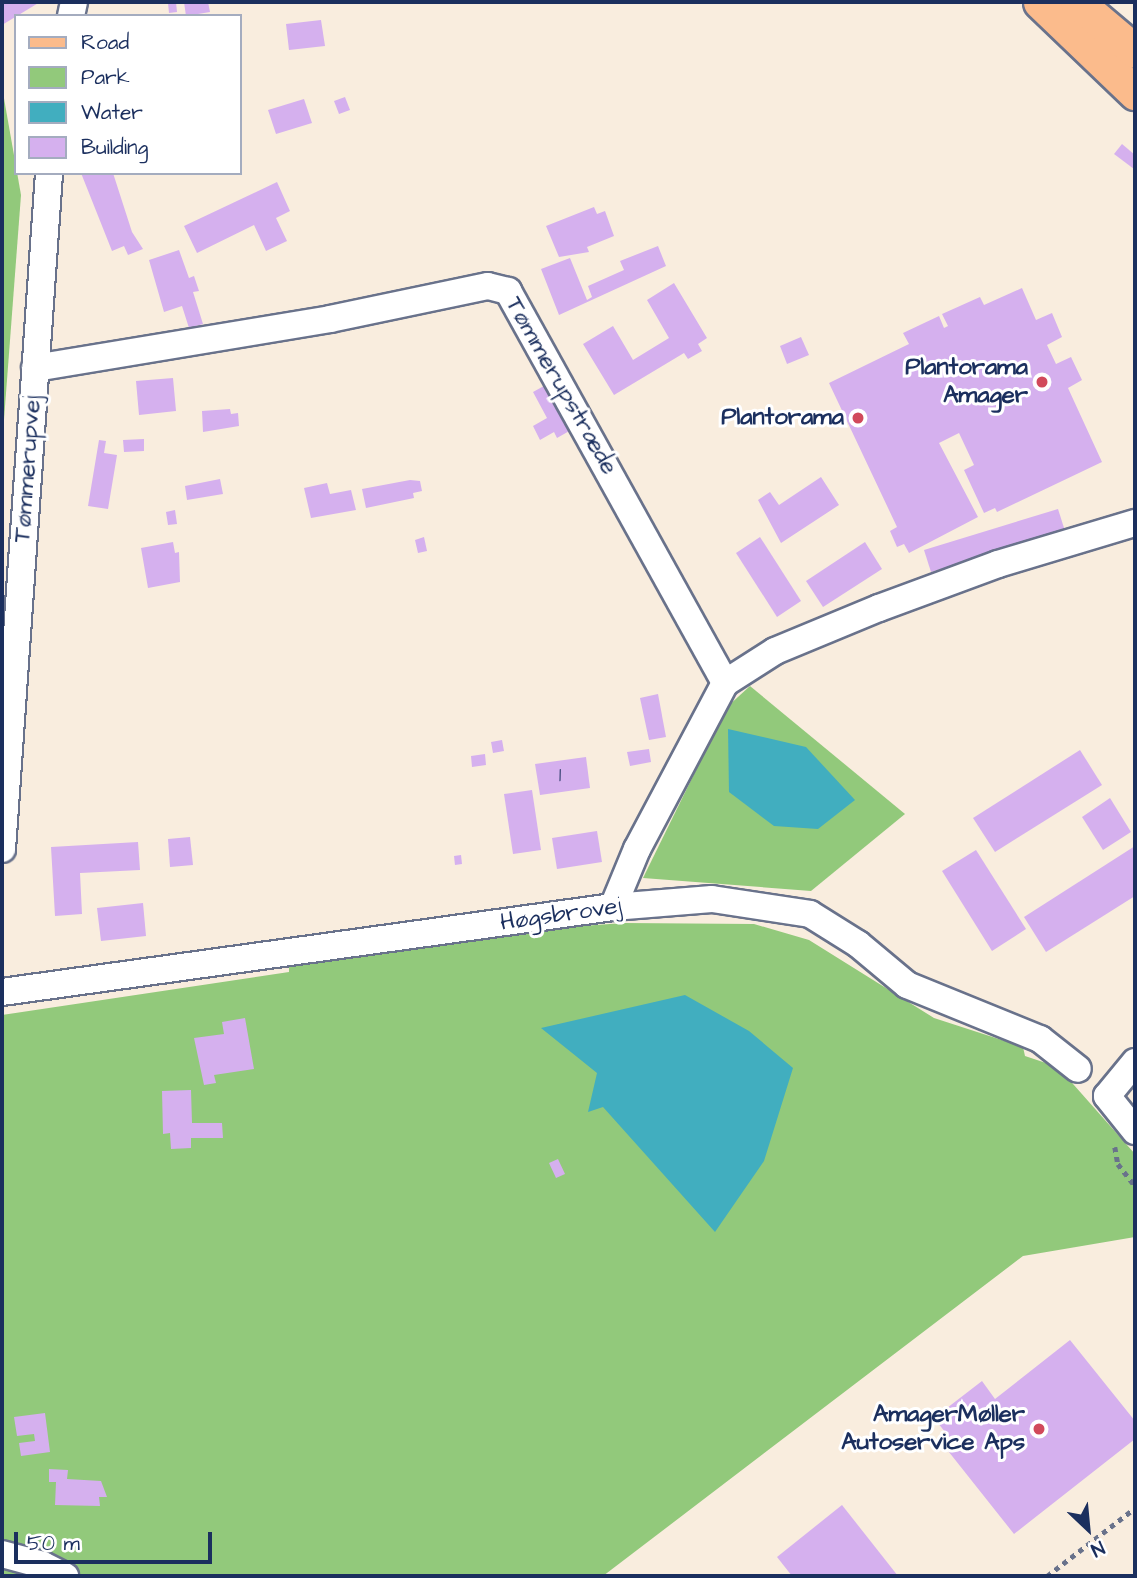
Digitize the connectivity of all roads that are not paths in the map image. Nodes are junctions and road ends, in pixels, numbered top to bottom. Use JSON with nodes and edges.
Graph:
{"nodes":[{"id":1,"x":1040,"y":2,"type":"edge"},
{"id":2,"x":1077,"y":2,"type":"edge"},
{"id":3,"x":1135,"y":51,"type":"edge"},
{"id":4,"x":1135,"y":93,"type":"edge"},
{"id":5,"x":49,"y":175,"type":"edge"},
{"id":6,"x":35,"y":368,"type":"junction"},
{"id":7,"x":1135,"y":523,"type":"edge"},
{"id":8,"x":725,"y":683,"type":"junction"},
{"id":9,"x":2,"y":849,"type":"edge"},
{"id":10,"x":613,"y":907,"type":"junction"},
{"id":11,"x":2,"y":992,"type":"edge"},
{"id":12,"x":1135,"y":1062,"type":"edge"},
{"id":13,"x":1078,"y":1069,"type":"dead end"},
{"id":14,"x":1135,"y":1131,"type":"edge"},
{"id":15,"x":2,"y":1554,"type":"edge"},
{"id":16,"x":65,"y":1576,"type":"edge"}],
"edges":[{"from":1,"to":4,"type":"main road"},
{"from":2,"to":3,"type":"main road"},
{"from":5,"to":6,"type":"street","name":"Tømmerupvej"},
{"from":6,"to":8,"type":"street","name":"Tømmerupstræde"},
{"from":6,"to":9,"type":"street","name":"Tømmerupvej"},
{"from":7,"to":8,"type":"street"},
{"from":8,"to":10,"type":"street"},
{"from":10,"to":11,"type":"street","name":"Høgsbrovej"},
{"from":10,"to":13,"type":"street","name":"Høgsbrovej"},
{"from":12,"to":14,"type":"street"},
{"from":15,"to":16,"type":"street"}]}
